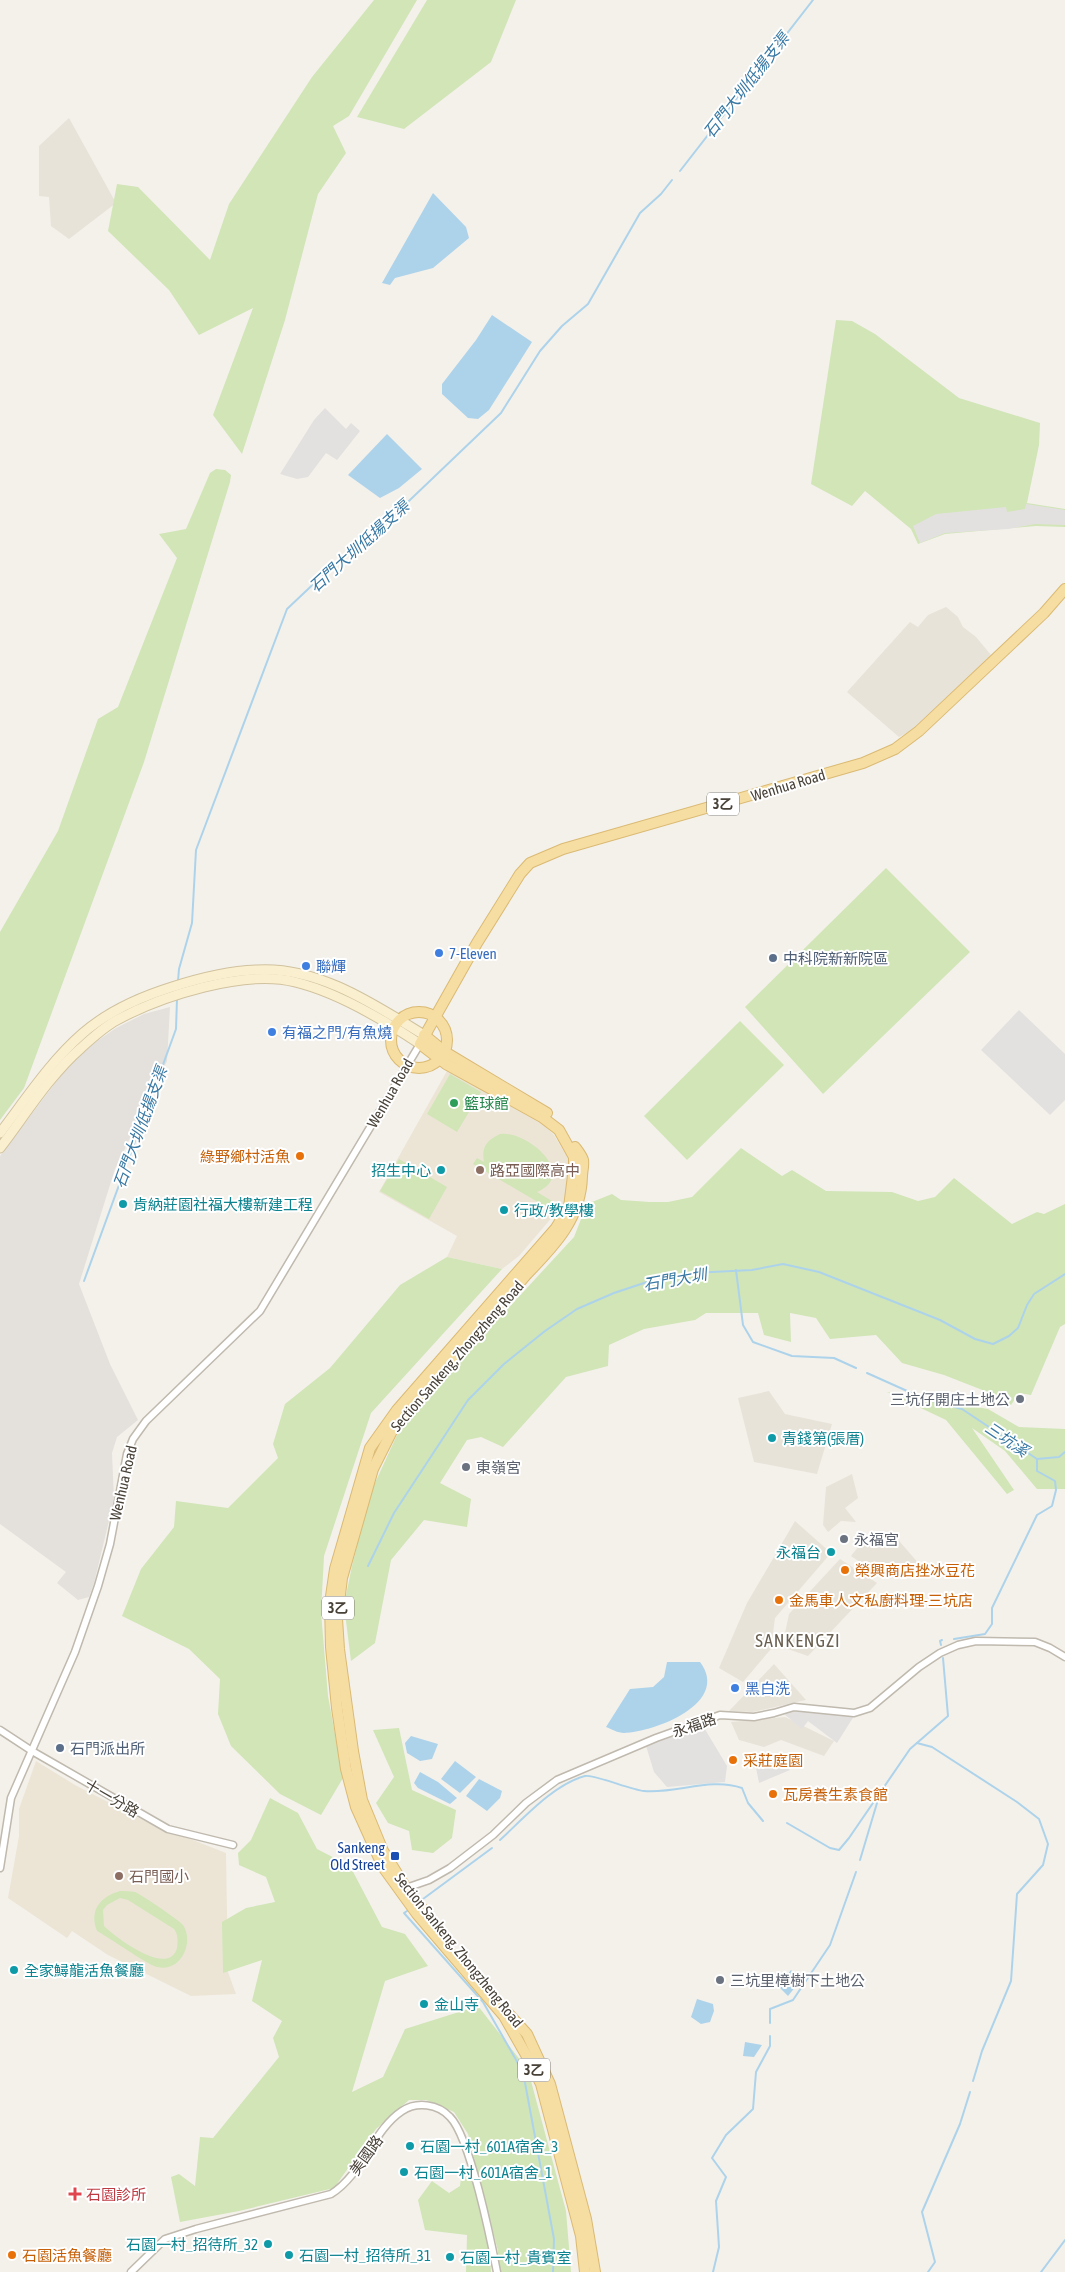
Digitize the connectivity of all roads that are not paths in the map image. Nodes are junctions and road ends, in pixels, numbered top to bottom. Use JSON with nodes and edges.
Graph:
{"nodes":[{"id":1,"x":1065,"y":589,"type":"edge"},
{"id":2,"x":435,"y":1015,"type":"junction"},
{"id":3,"x":396,"y":1023,"type":"junction"},
{"id":4,"x":422,"y":1040,"type":"junction"},
{"id":5,"x":443,"y":1056,"type":"junction"},
{"id":6,"x":406,"y":1065,"type":"junction"},
{"id":7,"x":0,"y":1133,"type":"edge"},
{"id":8,"x":0,"y":1148,"type":"edge"},
{"id":9,"x":1065,"y":1657,"type":"edge"},
{"id":10,"x":0,"y":1730,"type":"edge"},
{"id":11,"x":32,"y":1751,"type":"junction"},
{"id":12,"x":233,"y":1845,"type":"dead end"},
{"id":13,"x":0,"y":1868,"type":"edge"},
{"id":14,"x":403,"y":1889,"type":"junction"},
{"id":15,"x":131,"y":2272,"type":"edge"},
{"id":16,"x":497,"y":2272,"type":"edge"},
{"id":17,"x":585,"y":2272,"type":"edge"},
{"id":18,"x":595,"y":2272,"type":"edge"}],
"edges":[{"from":1,"to":2,"type":"main road","name":"Wenhua Road","number":"3乙"},
{"from":2,"to":3,"type":"main road"},
{"from":2,"to":4,"type":"main road","name":"Wenhua Road","number":"3乙"},
{"from":2,"to":5,"type":"main road"},
{"from":3,"to":4,"type":"main road"},
{"from":3,"to":6,"type":"main road"},
{"from":3,"to":7,"type":"main road"},
{"from":3,"to":8,"type":"main road"},
{"from":4,"to":5,"type":"main road","name":"Section Sankeng, Zhongzheng Road","number":"3乙"},
{"from":4,"to":6,"type":"street","name":"Wenhua Road"},
{"from":5,"to":6,"type":"main road"},
{"from":5,"to":14,"type":"main road","name":"Section Sankeng, Zhongzheng Road","number":"3乙"},
{"from":6,"to":11,"type":"street","name":"Wenhua Road"},
{"from":9,"to":14,"type":"street","name":"永福路"},
{"from":10,"to":11,"type":"street","name":"十一分路"},
{"from":11,"to":12,"type":"street","name":"十一分路"},
{"from":11,"to":13,"type":"street","name":"Wenhua Road"},
{"from":14,"to":17,"type":"main road","name":"Section Sankeng, Zhongzheng Road","number":"3乙"},
{"from":14,"to":18,"type":"main road","name":"Section Sankeng, Zhongzheng Road","number":"3乙"},
{"from":15,"to":16,"type":"street","name":"美國路"}]}
